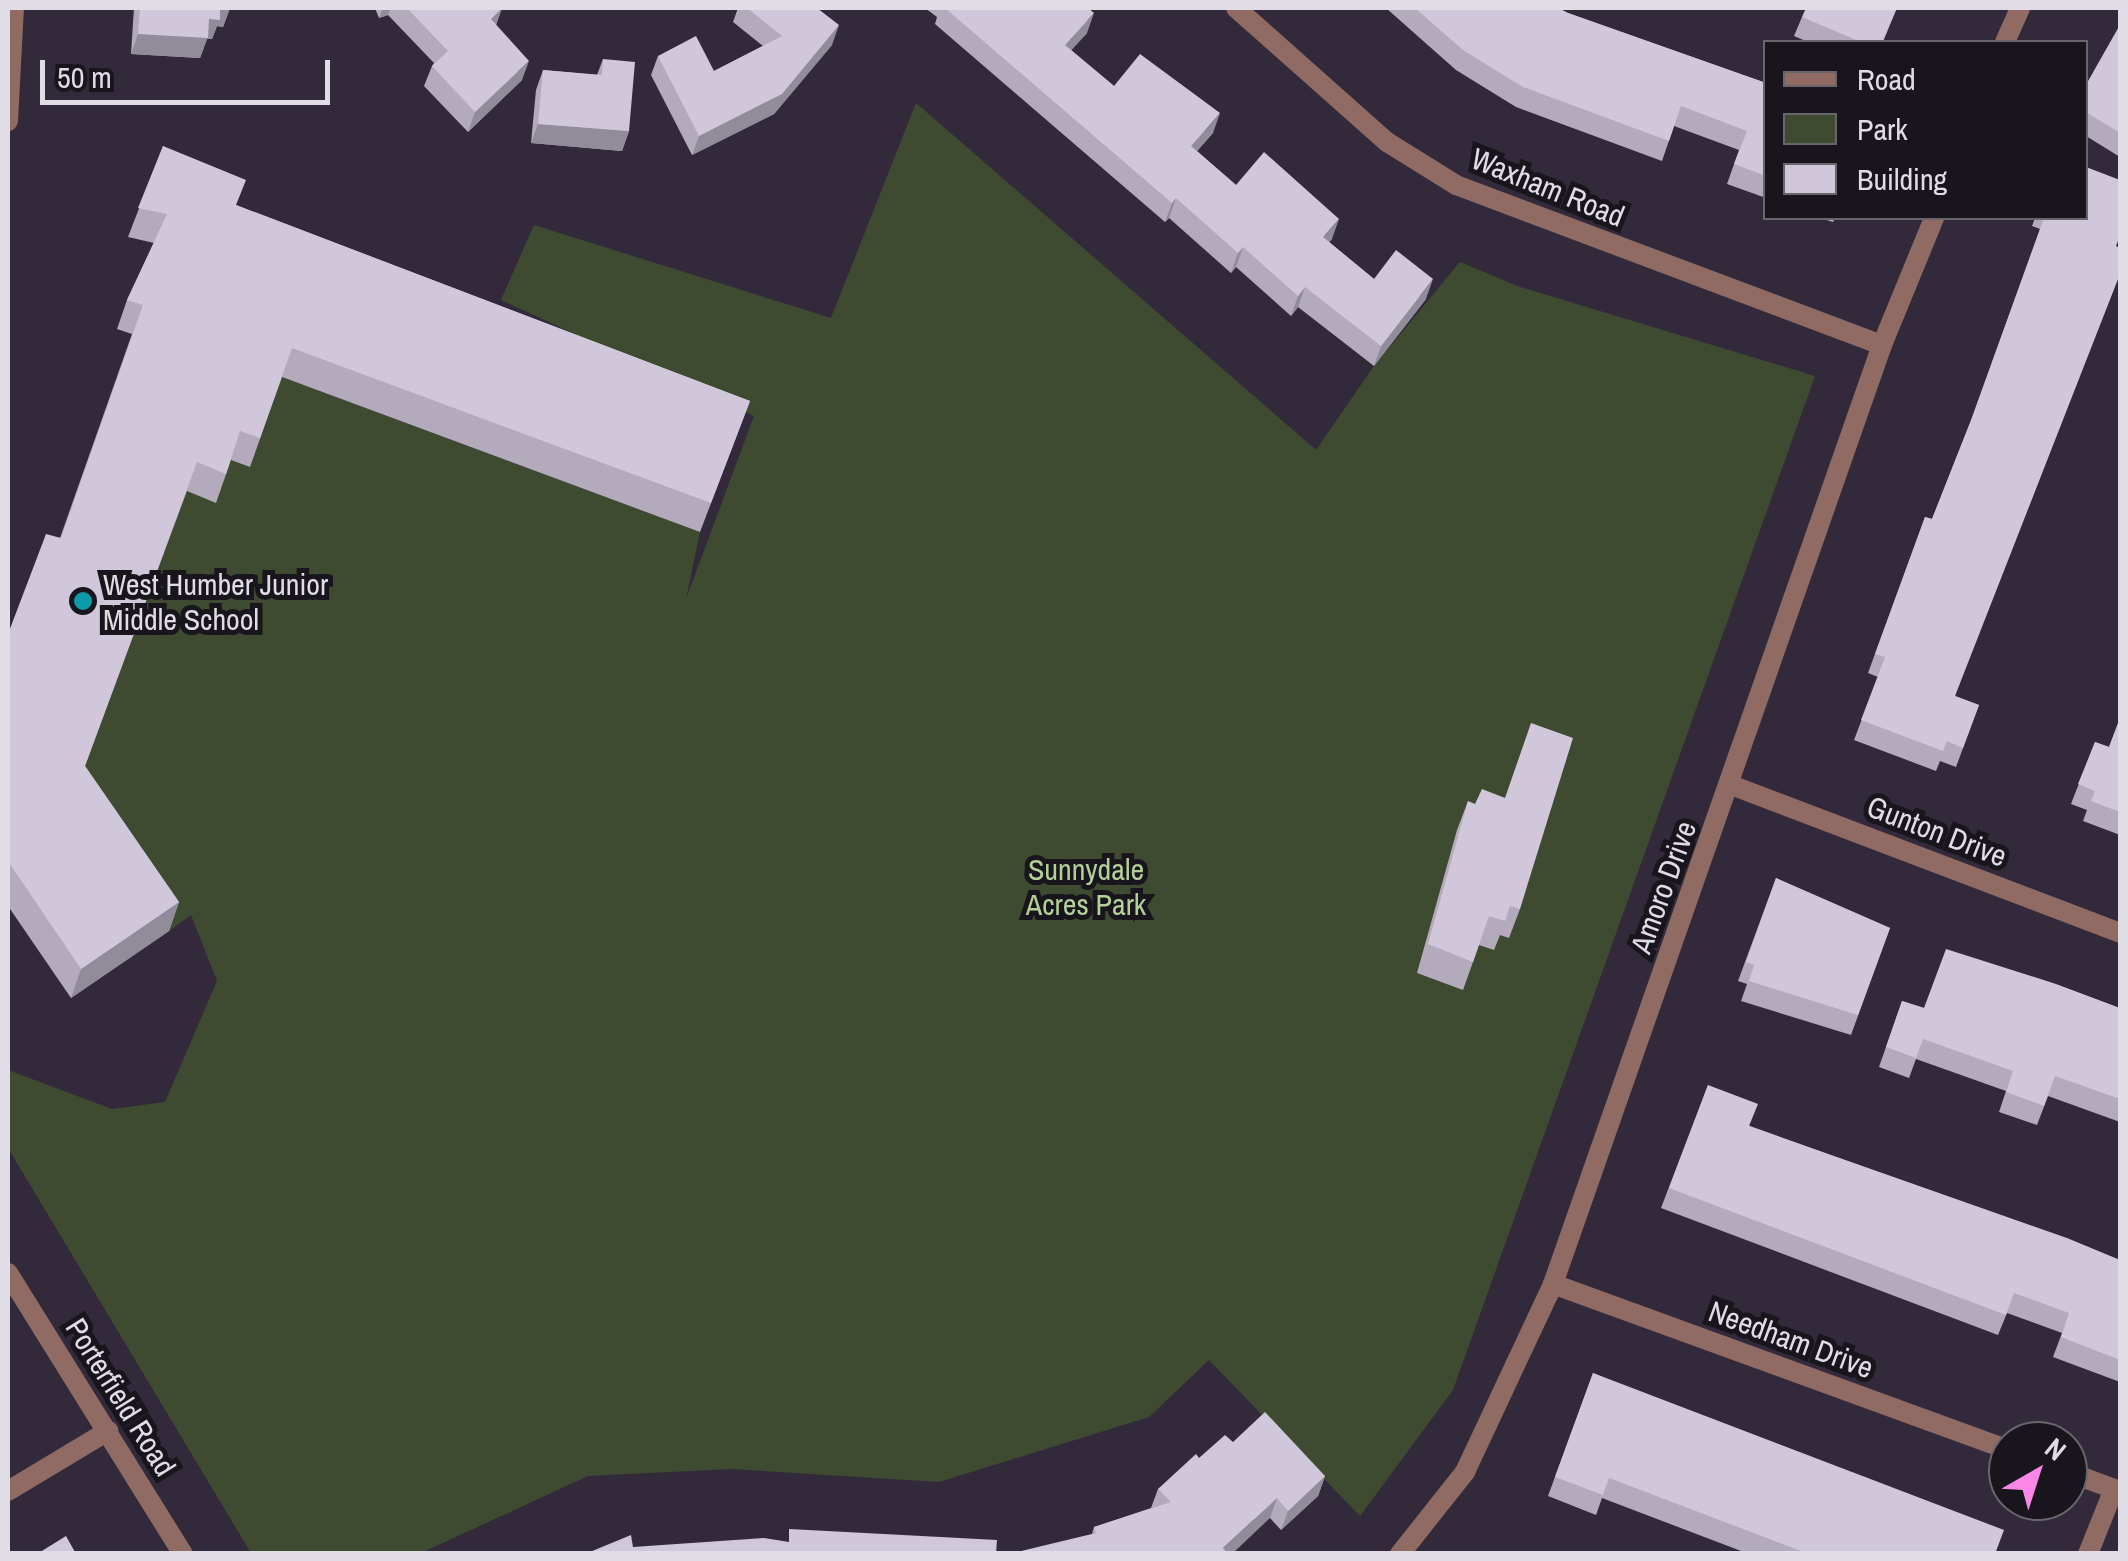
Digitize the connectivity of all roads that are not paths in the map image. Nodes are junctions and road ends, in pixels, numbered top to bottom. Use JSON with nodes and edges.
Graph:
{"nodes":[{"id":1,"x":14,"y":8,"type":"edge"},
{"id":2,"x":2020,"y":8,"type":"edge"},
{"id":3,"x":1251,"y":12,"type":"edge"},
{"id":4,"x":2007,"y":40,"type":"edge"},
{"id":5,"x":8,"y":121,"type":"edge"},
{"id":6,"x":1933,"y":220,"type":"edge"},
{"id":7,"x":1882,"y":345,"type":"junction"},
{"id":8,"x":1731,"y":785,"type":"junction"},
{"id":9,"x":2120,"y":933,"type":"edge"},
{"id":10,"x":8,"y":1273,"type":"edge"},
{"id":11,"x":1553,"y":1284,"type":"junction"},
{"id":12,"x":108,"y":1432,"type":"junction"},
{"id":13,"x":1988,"y":1443,"type":"edge"},
{"id":14,"x":2088,"y":1479,"type":"edge"},
{"id":15,"x":2117,"y":1490,"type":"edge"},
{"id":16,"x":8,"y":1491,"type":"edge"},
{"id":17,"x":183,"y":1554,"type":"edge"},
{"id":18,"x":1400,"y":1554,"type":"edge"},
{"id":19,"x":2088,"y":1554,"type":"edge"}],
"edges":[{"from":1,"to":5,"type":"street"},
{"from":2,"to":4,"type":"street"},
{"from":3,"to":7,"type":"street","name":"Waxham Road"},
{"from":6,"to":7,"type":"street","name":"Amoro Drive"},
{"from":7,"to":8,"type":"street","name":"Amoro Drive"},
{"from":8,"to":9,"type":"street","name":"Gunton Drive"},
{"from":8,"to":11,"type":"street","name":"Amoro Drive"},
{"from":10,"to":12,"type":"street","name":"Porterfield Road"},
{"from":11,"to":13,"type":"street","name":"Needham Drive"},
{"from":11,"to":18,"type":"street","name":"Amoro Drive"},
{"from":12,"to":16,"type":"street"},
{"from":12,"to":17,"type":"street","name":"Porterfield Road"},
{"from":14,"to":15,"type":"street"},
{"from":15,"to":19,"type":"street"}]}
